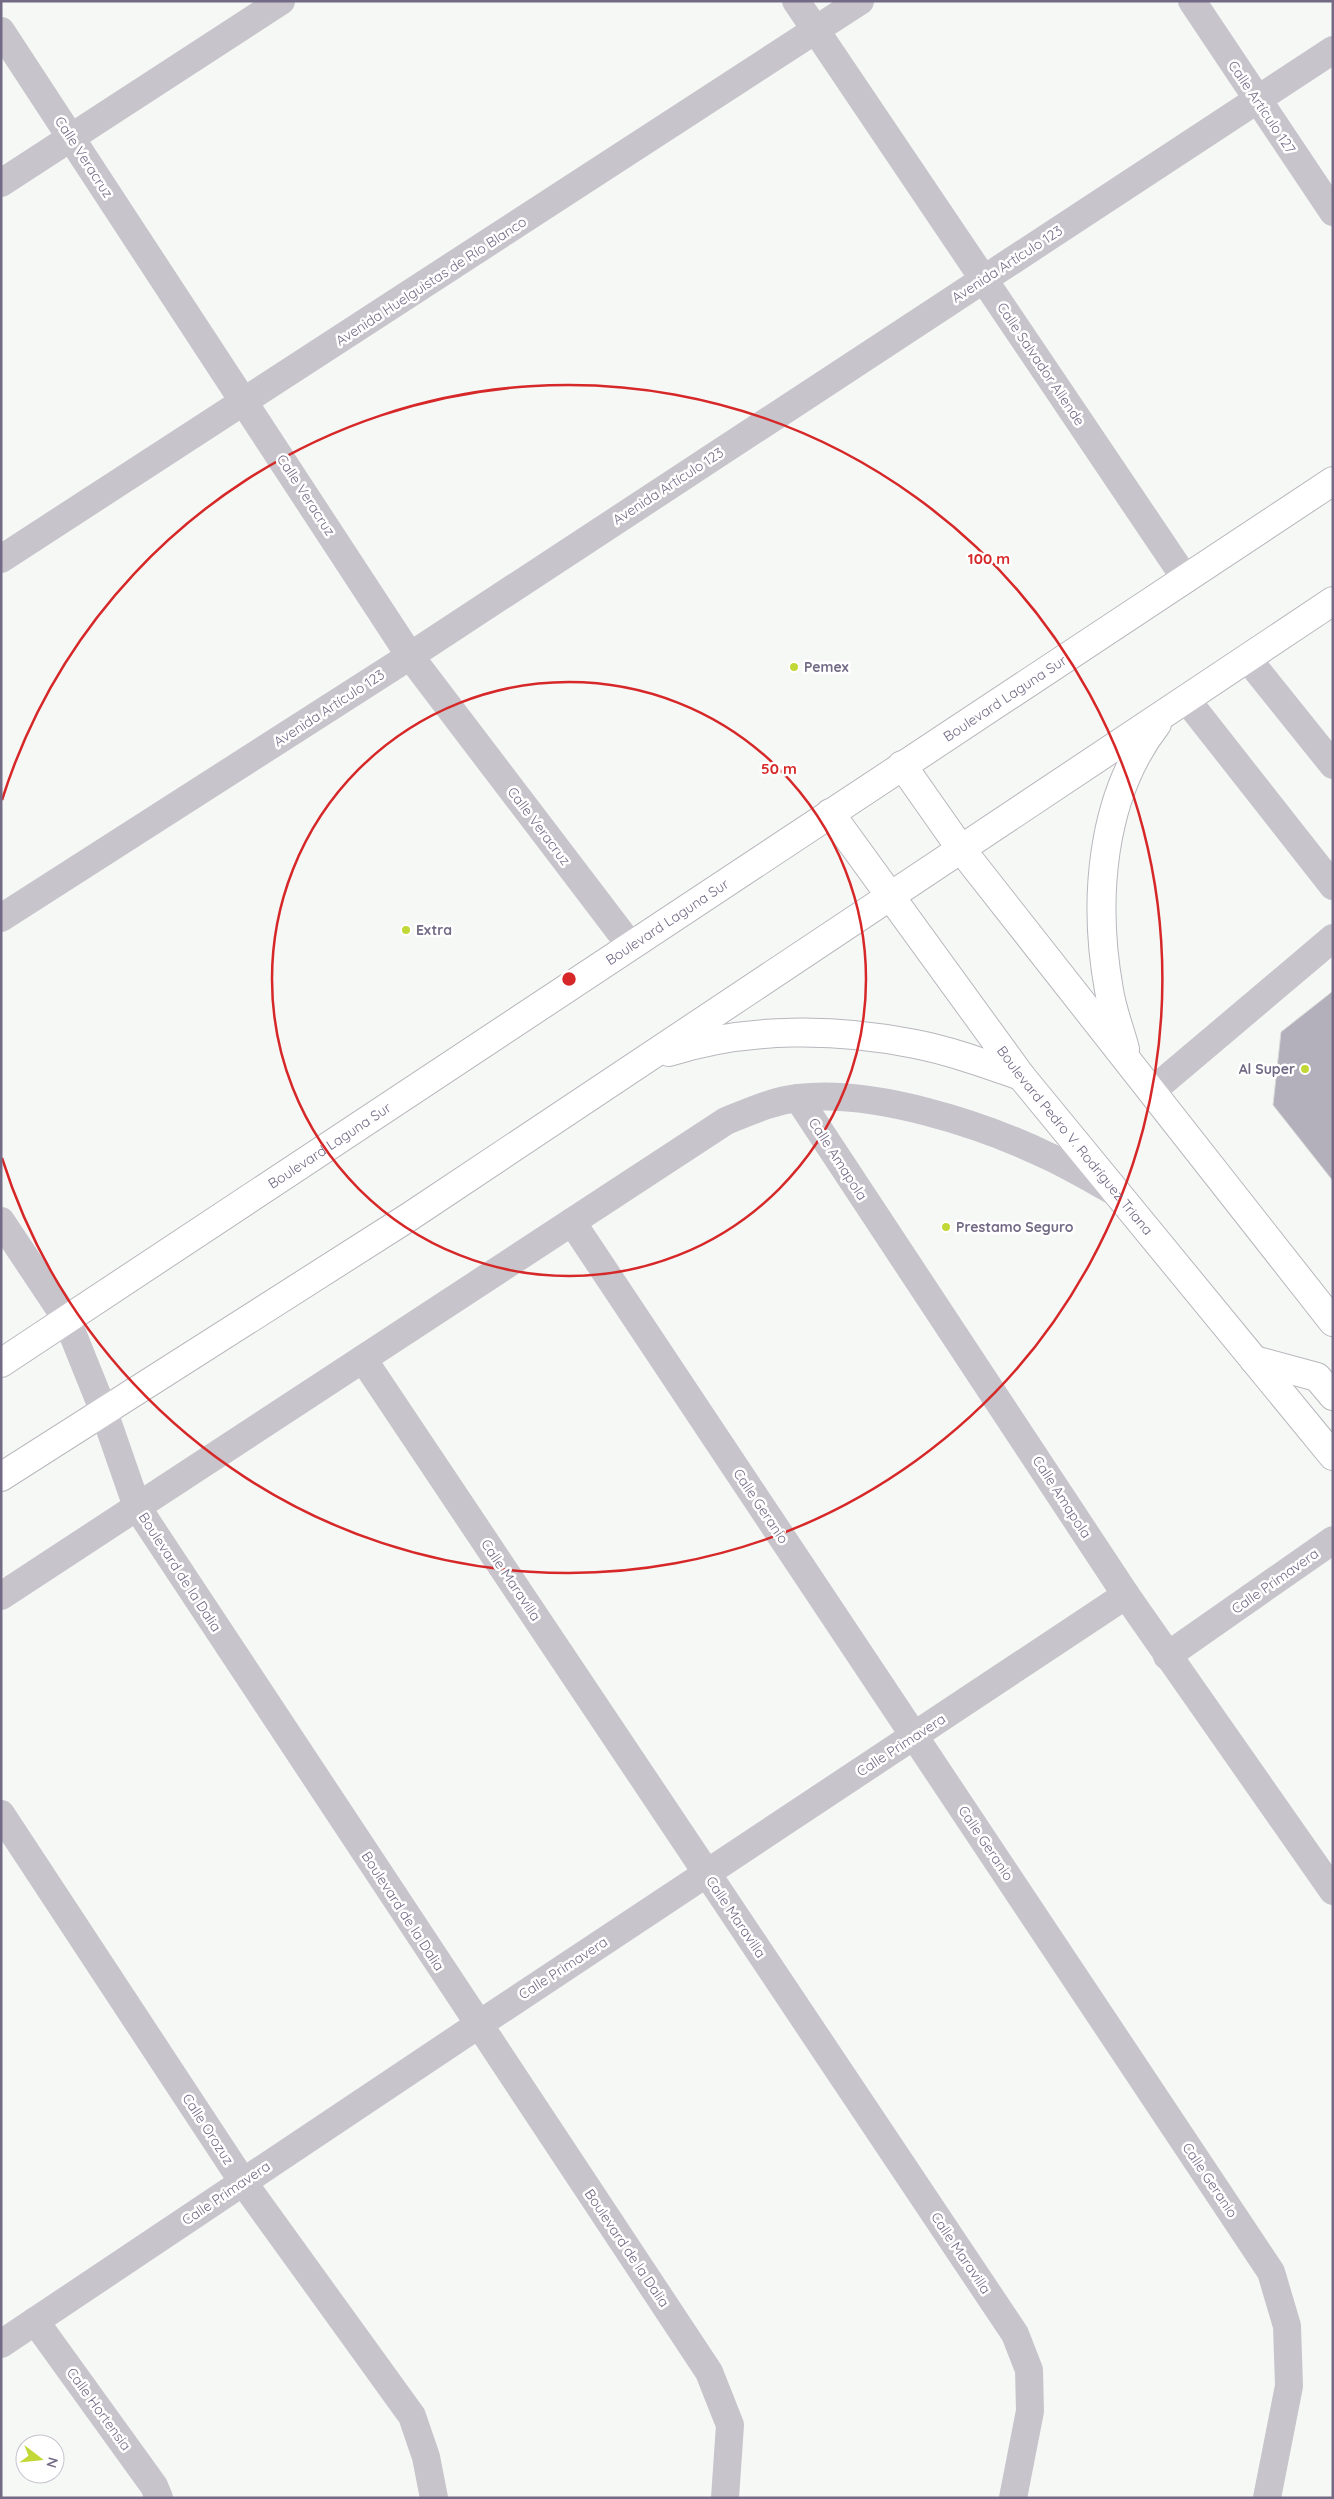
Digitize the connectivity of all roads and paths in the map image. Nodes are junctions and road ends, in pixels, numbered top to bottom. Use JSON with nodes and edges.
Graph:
{"nodes":[{"id":1,"x":280,"y":1,"type":"edge"},
{"id":2,"x":796,"y":1,"type":"edge"},
{"id":3,"x":860,"y":1,"type":"edge"},
{"id":4,"x":1192,"y":1,"type":"edge"},
{"id":5,"x":1,"y":31,"type":"edge"},
{"id":6,"x":815,"y":31,"type":"junction"},
{"id":7,"x":1333,"y":50,"type":"edge"},
{"id":8,"x":1258,"y":100,"type":"junction"},
{"id":9,"x":71,"y":138,"type":"junction"},
{"id":10,"x":1,"y":183,"type":"edge"},
{"id":11,"x":1333,"y":212,"type":"edge"},
{"id":12,"x":984,"y":280,"type":"junction"},
{"id":13,"x":245,"y":403,"type":"junction"},
{"id":14,"x":1333,"y":481,"type":"edge"},
{"id":15,"x":1,"y":559,"type":"edge"},
{"id":16,"x":1186,"y":578,"type":"junction"},
{"id":17,"x":1333,"y":601,"type":"edge"},
{"id":18,"x":410,"y":656,"type":"junction"},
{"id":19,"x":1248,"y":658,"type":"junction"},
{"id":20,"x":1177,"y":704,"type":"junction"},
{"id":21,"x":902,"y":765,"type":"junction"},
{"id":22,"x":1333,"y":765,"type":"edge"},
{"id":23,"x":830,"y":813,"type":"junction"},
{"id":24,"x":961,"y":849,"type":"junction"},
{"id":25,"x":1333,"y":886,"type":"edge"},
{"id":26,"x":891,"y":895,"type":"junction"},
{"id":27,"x":1,"y":918,"type":"edge"},
{"id":28,"x":1333,"y":938,"type":"edge"},
{"id":29,"x":630,"y":945,"type":"junction"},
{"id":30,"x":646,"y":1059,"type":"junction"},
{"id":31,"x":1128,"y":1060,"type":"junction"},
{"id":32,"x":1021,"y":1076,"type":"junction"},
{"id":33,"x":1152,"y":1092,"type":"junction"},
{"id":34,"x":798,"y":1098,"type":"junction"},
{"id":35,"x":1117,"y":1193,"type":"junction"},
{"id":36,"x":1,"y":1221,"type":"edge"},
{"id":37,"x":572,"y":1222,"type":"junction"},
{"id":38,"x":66,"y":1320,"type":"junction"},
{"id":39,"x":1333,"y":1322,"type":"edge"},
{"id":40,"x":363,"y":1359,"type":"junction"},
{"id":41,"x":1254,"y":1360,"type":"junction"},
{"id":42,"x":1,"y":1363,"type":"edge"},
{"id":43,"x":1333,"y":1396,"type":"edge"},
{"id":44,"x":104,"y":1412,"type":"junction"},
{"id":45,"x":1333,"y":1456,"type":"edge"},
{"id":46,"x":1,"y":1477,"type":"edge"},
{"id":47,"x":137,"y":1507,"type":"junction"},
{"id":48,"x":1333,"y":1540,"type":"edge"},
{"id":49,"x":1,"y":1596,"type":"edge"},
{"id":50,"x":1126,"y":1596,"type":"junction"},
{"id":51,"x":1167,"y":1656,"type":"junction"},
{"id":52,"x":914,"y":1736,"type":"junction"},
{"id":53,"x":1,"y":1814,"type":"edge"},
{"id":54,"x":707,"y":1873,"type":"junction"},
{"id":55,"x":1333,"y":1891,"type":"edge"},
{"id":56,"x":478,"y":2024,"type":"junction"},
{"id":57,"x":243,"y":2182,"type":"junction"},
{"id":58,"x":35,"y":2321,"type":"junction"},
{"id":59,"x":1,"y":2344,"type":"edge"},
{"id":60,"x":159,"y":2498,"type":"edge"},
{"id":61,"x":434,"y":2498,"type":"edge"},
{"id":62,"x":725,"y":2498,"type":"edge"},
{"id":63,"x":1013,"y":2498,"type":"edge"},
{"id":64,"x":1267,"y":2498,"type":"edge"}],
"edges":[{"from":1,"to":9,"type":"street"},
{"from":2,"to":6,"type":"street","name":"Calle Salvador Allende"},
{"from":3,"to":6,"type":"street","name":"Avenida Huelguistas de Río Blanco"},
{"from":4,"to":8,"type":"street","name":"Calle Artículo 127"},
{"from":5,"to":9,"type":"street","name":"Calle Veracruz"},
{"from":6,"to":12,"type":"street","name":"Calle Salvador Allende"},
{"from":6,"to":13,"type":"street","name":"Avenida Huelguistas de Río Blanco"},
{"from":7,"to":8,"type":"street","name":"Avenida Artículo 123"},
{"from":8,"to":11,"type":"street","name":"Calle Artículo 127"},
{"from":8,"to":12,"type":"street","name":"Avenida Artículo 123"},
{"from":9,"to":10,"type":"street"},
{"from":9,"to":13,"type":"street","name":"Calle Veracruz"},
{"from":12,"to":16,"type":"street","name":"Calle Salvador Allende"},
{"from":12,"to":18,"type":"street","name":"Avenida Artículo 123"},
{"from":13,"to":15,"type":"street","name":"Avenida Huelguistas de Río Blanco"},
{"from":13,"to":18,"type":"street","name":"Calle Veracruz"},
{"from":14,"to":16,"type":"main road","name":"Boulevard Laguna Sur"},
{"from":16,"to":21,"type":"main road","name":"Boulevard Laguna Sur"},
{"from":17,"to":19,"type":"main road"},
{"from":18,"to":27,"type":"street","name":"Avenida Artículo 123"},
{"from":18,"to":29,"type":"street","name":"Calle Veracruz"},
{"from":19,"to":20,"type":"main road"},
{"from":19,"to":22,"type":"street"},
{"from":20,"to":24,"type":"main road"},
{"from":20,"to":25,"type":"street"},
{"from":20,"to":31,"type":"main road"},
{"from":21,"to":23,"type":"main road","name":"Boulevard Laguna Sur"},
{"from":21,"to":24,"type":"main road"},
{"from":23,"to":26,"type":"main road","name":"Boulevard Pedro V. Rodríguez Triana"},
{"from":23,"to":29,"type":"main road","name":"Boulevard Laguna Sur"},
{"from":24,"to":26,"type":"main road"},
{"from":24,"to":31,"type":"main road"},
{"from":26,"to":30,"type":"main road"},
{"from":26,"to":32,"type":"main road","name":"Boulevard Pedro V. Rodríguez Triana"},
{"from":28,"to":33,"type":"street"},
{"from":29,"to":38,"type":"main road","name":"Boulevard Laguna Sur"},
{"from":30,"to":32,"type":"main road"},
{"from":30,"to":44,"type":"main road"},
{"from":31,"to":33,"type":"main road"},
{"from":32,"to":35,"type":"main road","name":"Boulevard Pedro V. Rodríguez Triana"},
{"from":33,"to":39,"type":"main road"},
{"from":34,"to":35,"type":"street"},
{"from":34,"to":37,"type":"street"},
{"from":34,"to":50,"type":"street","name":"Calle Amapola"},
{"from":35,"to":41,"type":"main road","name":"Boulevard Pedro V. Rodríguez Triana"},
{"from":36,"to":38,"type":"street","name":"Boulevard de la Dalia"},
{"from":37,"to":40,"type":"street"},
{"from":37,"to":52,"type":"street","name":"Calle Geranio"},
{"from":38,"to":42,"type":"main road","name":"Boulevard Laguna Sur"},
{"from":38,"to":44,"type":"street","name":"Boulevard de la Dalia"},
{"from":40,"to":47,"type":"street"},
{"from":40,"to":54,"type":"street","name":"Calle Maravilla"},
{"from":41,"to":43,"type":"main road"},
{"from":41,"to":45,"type":"main road","name":"Boulevard Pedro V. Rodríguez Triana"},
{"from":44,"to":46,"type":"main road"},
{"from":44,"to":47,"type":"street","name":"Boulevard de la Dalia"},
{"from":47,"to":49,"type":"street"},
{"from":47,"to":56,"type":"street","name":"Boulevard de la Dalia"},
{"from":48,"to":51,"type":"street","name":"Calle Primavera"},
{"from":50,"to":51,"type":"street","name":"Calle Amapola"},
{"from":50,"to":52,"type":"street","name":"Calle Primavera"},
{"from":51,"to":55,"type":"street","name":"Calle Amapola"},
{"from":52,"to":54,"type":"street","name":"Calle Primavera"},
{"from":52,"to":64,"type":"street","name":"Calle Geranio"},
{"from":53,"to":57,"type":"street","name":"Calle Orozuz"},
{"from":54,"to":56,"type":"street","name":"Calle Primavera"},
{"from":54,"to":63,"type":"street","name":"Calle Maravilla"},
{"from":56,"to":57,"type":"street","name":"Calle Primavera"},
{"from":56,"to":62,"type":"street","name":"Boulevard de la Dalia"},
{"from":57,"to":58,"type":"street","name":"Calle Primavera"},
{"from":57,"to":61,"type":"street","name":"Calle Orozuz"},
{"from":58,"to":59,"type":"street","name":"Calle Primavera"},
{"from":58,"to":60,"type":"street","name":"Calle Hortensia"}]}
